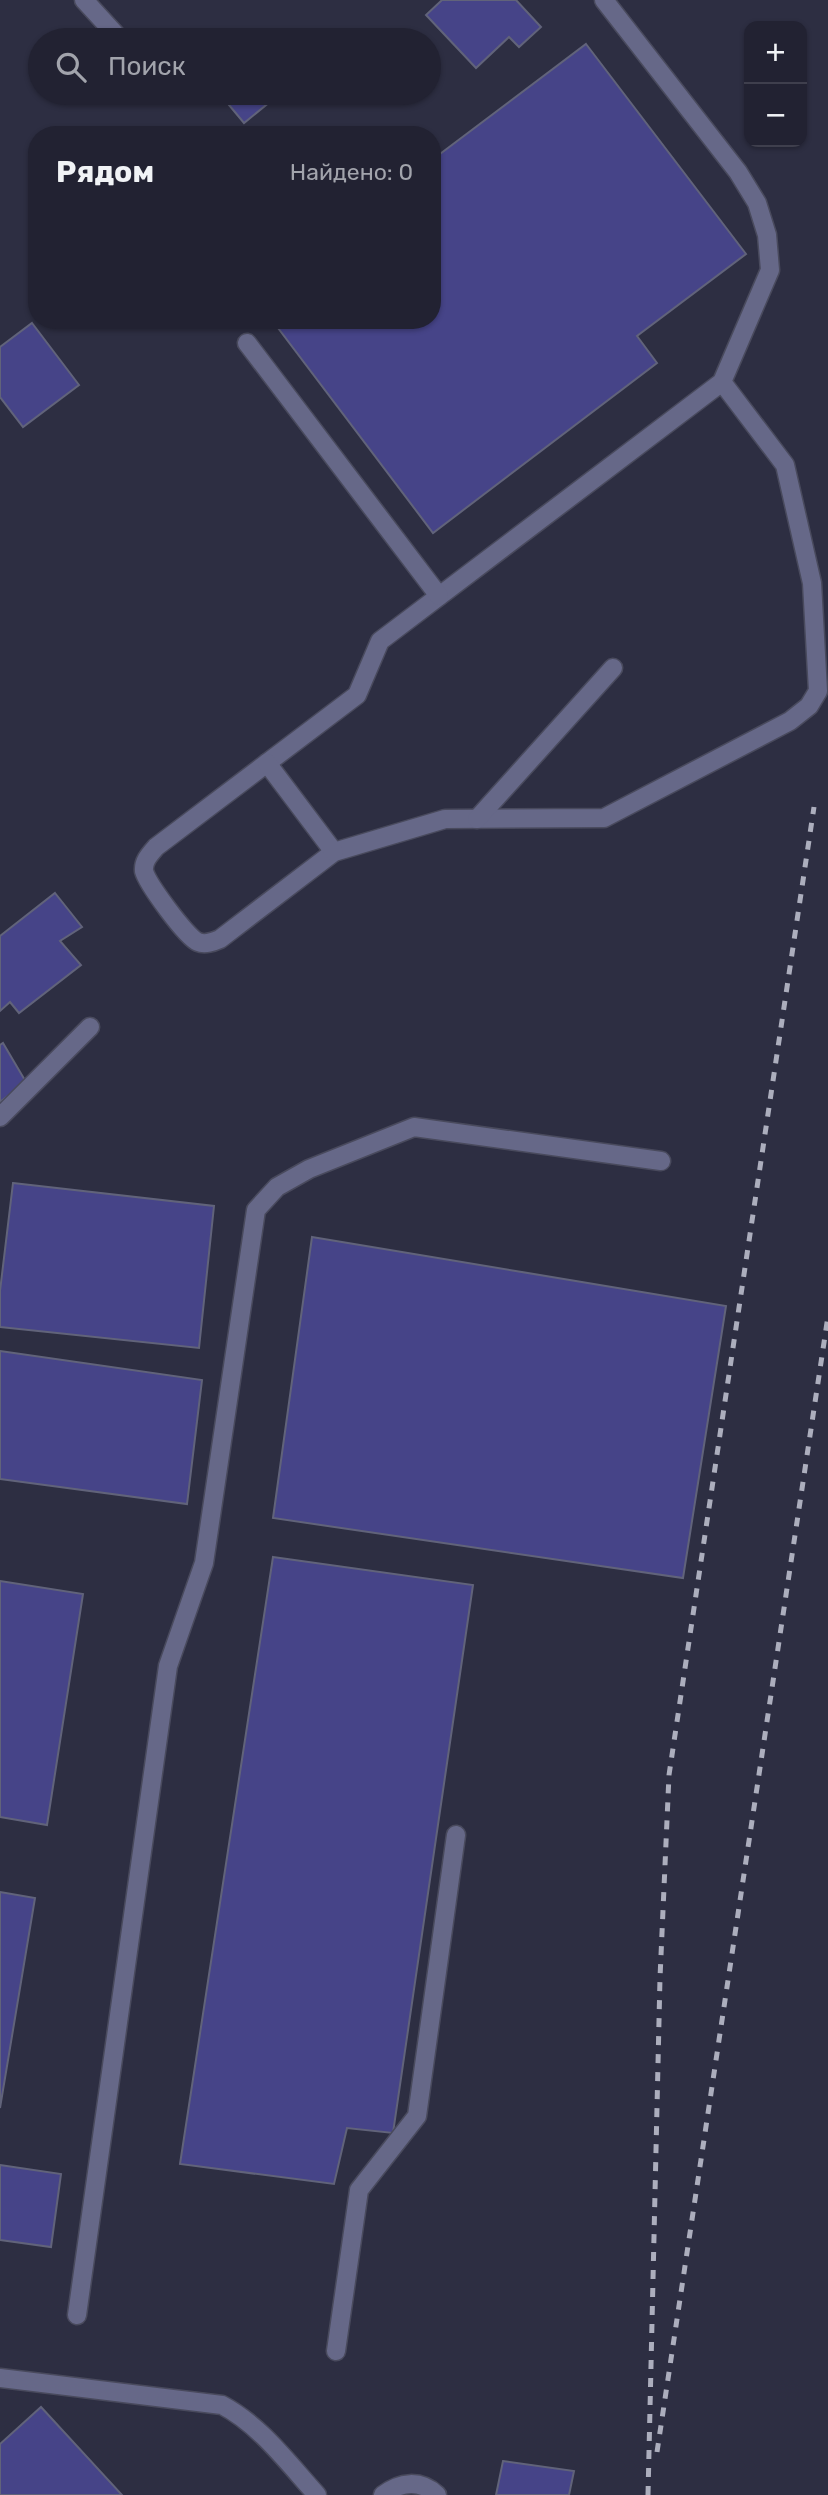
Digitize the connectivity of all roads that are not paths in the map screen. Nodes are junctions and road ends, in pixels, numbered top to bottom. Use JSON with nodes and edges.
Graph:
{"nodes":[{"id":1,"x":84,"y":0,"type":"edge"},
{"id":2,"x":604,"y":0,"type":"edge"},
{"id":3,"x":110,"y":28,"type":"edge"},
{"id":4,"x":247,"y":343,"type":"dead end"},
{"id":5,"x":722,"y":382,"type":"junction"},
{"id":6,"x":439,"y":596,"type":"junction"},
{"id":7,"x":613,"y":668,"type":"dead end"},
{"id":8,"x":267,"y":763,"type":"junction"},
{"id":9,"x":477,"y":819,"type":"junction"},
{"id":10,"x":334,"y":852,"type":"junction"},
{"id":11,"x":90,"y":1027,"type":"dead end"},
{"id":12,"x":0,"y":1117,"type":"edge"},
{"id":13,"x":661,"y":1161,"type":"dead end"},
{"id":14,"x":456,"y":1835,"type":"dead end"},
{"id":15,"x":77,"y":2315,"type":"dead end"},
{"id":16,"x":336,"y":2351,"type":"dead end"},
{"id":17,"x":0,"y":2378,"type":"edge"},
{"id":18,"x":317,"y":2495,"type":"edge"},
{"id":19,"x":383,"y":2495,"type":"edge"},
{"id":20,"x":437,"y":2495,"type":"edge"}],
"edges":[{"from":1,"to":3,"type":"lane"},
{"from":2,"to":5,"type":"lane"},
{"from":4,"to":6,"type":"lane"},
{"from":5,"to":6,"type":"lane"},
{"from":5,"to":9,"type":"lane"},
{"from":6,"to":8,"type":"lane"},
{"from":7,"to":9,"type":"lane"},
{"from":8,"to":10,"type":"lane"},
{"from":8,"to":10,"type":"lane"},
{"from":9,"to":10,"type":"lane"},
{"from":11,"to":12,"type":"lane"},
{"from":13,"to":15,"type":"lane"},
{"from":14,"to":16,"type":"lane"},
{"from":17,"to":18,"type":"lane"},
{"from":19,"to":20,"type":"lane"}]}
